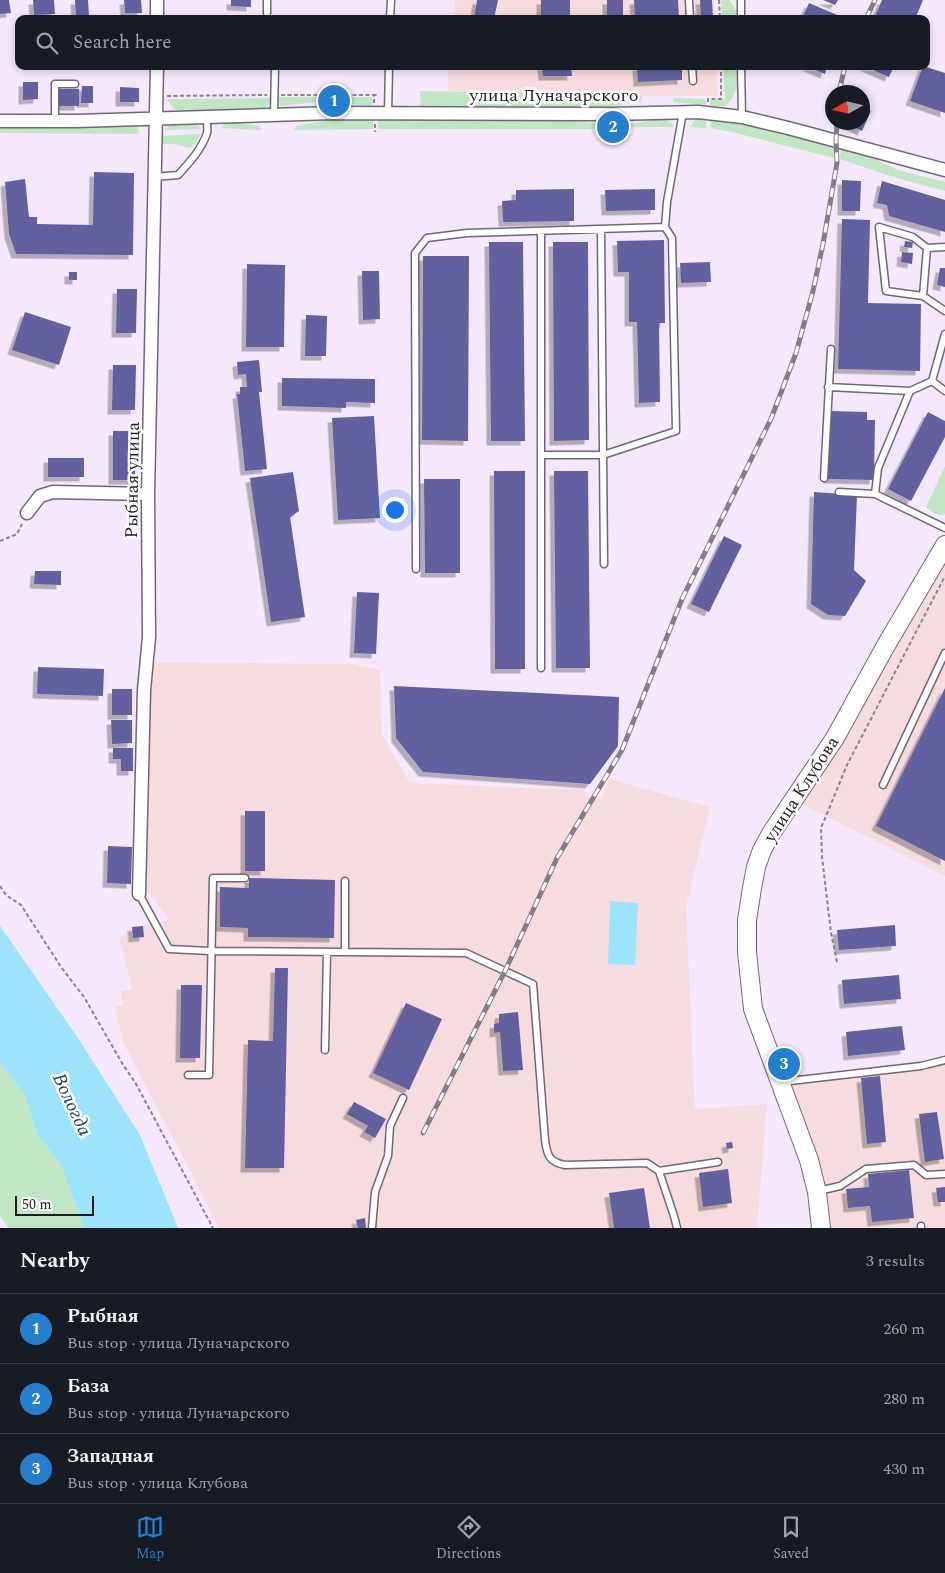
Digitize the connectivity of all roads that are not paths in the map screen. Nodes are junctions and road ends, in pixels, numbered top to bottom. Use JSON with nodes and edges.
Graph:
{"nodes":[{"id":1,"x":157,"y":0,"type":"edge"},
{"id":2,"x":267,"y":0,"type":"edge"},
{"id":3,"x":391,"y":0,"type":"edge"},
{"id":4,"x":689,"y":0,"type":"edge"},
{"id":5,"x":741,"y":0,"type":"edge"},
{"id":6,"x":267,"y":13,"type":"dead end"},
{"id":7,"x":157,"y":15,"type":"edge"},
{"id":8,"x":390,"y":15,"type":"edge"},
{"id":9,"x":690,"y":15,"type":"edge"},
{"id":10,"x":741,"y":15,"type":"edge"},
{"id":11,"x":157,"y":70,"type":"edge"},
{"id":12,"x":275,"y":70,"type":"edge"},
{"id":13,"x":389,"y":70,"type":"edge"},
{"id":14,"x":692,"y":70,"type":"edge"},
{"id":15,"x":741,"y":70,"type":"edge"},
{"id":16,"x":692,"y":81,"type":"dead end"},
{"id":17,"x":75,"y":84,"type":"dead end"},
{"id":18,"x":683,"y":112,"type":"junction"},
{"id":19,"x":388,"y":113,"type":"junction"},
{"id":20,"x":274,"y":114,"type":"junction"},
{"id":21,"x":206,"y":117,"type":"junction"},
{"id":22,"x":742,"y":117,"type":"junction"},
{"id":23,"x":156,"y":119,"type":"junction"},
{"id":24,"x":0,"y":121,"type":"edge"},
{"id":25,"x":55,"y":122,"type":"junction"},
{"id":26,"x":945,"y":170,"type":"edge"},
{"id":27,"x":154,"y":177,"type":"junction"},
{"id":28,"x":665,"y":227,"type":"junction"},
{"id":29,"x":601,"y":229,"type":"junction"},
{"id":30,"x":541,"y":231,"type":"junction"},
{"id":31,"x":945,"y":247,"type":"edge"},
{"id":32,"x":928,"y":248,"type":"junction"},
{"id":33,"x":923,"y":296,"type":"junction"},
{"id":34,"x":945,"y":311,"type":"edge"},
{"id":35,"x":945,"y":334,"type":"edge"},
{"id":36,"x":831,"y":350,"type":"dead end"},
{"id":37,"x":932,"y":381,"type":"junction"},
{"id":38,"x":828,"y":387,"type":"junction"},
{"id":39,"x":945,"y":390,"type":"edge"},
{"id":40,"x":910,"y":391,"type":"junction"},
{"id":41,"x":541,"y":455,"type":"junction"},
{"id":42,"x":603,"y":455,"type":"junction"},
{"id":43,"x":824,"y":478,"type":"dead end"},
{"id":44,"x":839,"y":492,"type":"dead end"},
{"id":45,"x":148,"y":494,"type":"junction"},
{"id":46,"x":875,"y":494,"type":"junction"},
{"id":47,"x":27,"y":513,"type":"road end"},
{"id":48,"x":945,"y":528,"type":"edge"},
{"id":49,"x":945,"y":545,"type":"edge"},
{"id":50,"x":604,"y":564,"type":"dead end"},
{"id":51,"x":416,"y":568,"type":"dead end"},
{"id":52,"x":945,"y":653,"type":"edge"},
{"id":53,"x":541,"y":668,"type":"dead end"},
{"id":54,"x":882,"y":785,"type":"dead end"},
{"id":55,"x":245,"y":878,"type":"dead end"},
{"id":56,"x":345,"y":880,"type":"dead end"},
{"id":57,"x":139,"y":894,"type":"joint"},
{"id":58,"x":210,"y":951,"type":"junction"},
{"id":59,"x":345,"y":951,"type":"junction"},
{"id":60,"x":327,"y":952,"type":"junction"},
{"id":61,"x":325,"y":1050,"type":"dead end"},
{"id":62,"x":945,"y":1060,"type":"edge"},
{"id":63,"x":188,"y":1075,"type":"dead end"},
{"id":64,"x":779,"y":1082,"type":"junction"},
{"id":65,"x":402,"y":1098,"type":"dead end"},
{"id":66,"x":718,"y":1162,"type":"dead end"},
{"id":67,"x":659,"y":1171,"type":"junction"},
{"id":68,"x":945,"y":1174,"type":"edge"},
{"id":69,"x":817,"y":1192,"type":"junction"},
{"id":70,"x":372,"y":1228,"type":"edge"},
{"id":71,"x":677,"y":1228,"type":"edge"},
{"id":72,"x":821,"y":1228,"type":"edge"}],
"edges":[{"from":1,"to":7,"type":"street"},
{"from":2,"to":6,"type":"lane"},
{"from":3,"to":8,"type":"lane"},
{"from":4,"to":9,"type":"lane"},
{"from":5,"to":10,"type":"lane"},
{"from":11,"to":23,"type":"street","name":"Рыбная улица"},
{"from":12,"to":20,"type":"lane"},
{"from":13,"to":19,"type":"lane"},
{"from":14,"to":16,"type":"lane"},
{"from":15,"to":22,"type":"lane"},
{"from":17,"to":25,"type":"lane"},
{"from":18,"to":19,"type":"street","name":"улица Луначарского"},
{"from":18,"to":22,"type":"street","name":"улица Луначарского"},
{"from":18,"to":28,"type":"lane"},
{"from":19,"to":20,"type":"street","name":"улица Луначарского"},
{"from":20,"to":21,"type":"street","name":"улица Луначарского"},
{"from":21,"to":23,"type":"street","name":"улица Луначарского"},
{"from":21,"to":27,"type":"lane"},
{"from":22,"to":26,"type":"street","name":"улица Луначарского"},
{"from":23,"to":25,"type":"street","name":"улица Луначарского"},
{"from":23,"to":27,"type":"street","name":"Рыбная улица"},
{"from":24,"to":25,"type":"street","name":"улица Луначарского"},
{"from":27,"to":45,"type":"street","name":"Рыбная улица"},
{"from":28,"to":29,"type":"lane"},
{"from":28,"to":42,"type":"lane"},
{"from":29,"to":30,"type":"lane"},
{"from":29,"to":42,"type":"lane"},
{"from":30,"to":41,"type":"lane"},
{"from":30,"to":51,"type":"lane"},
{"from":31,"to":32,"type":"lane"},
{"from":32,"to":33,"type":"lane"},
{"from":32,"to":33,"type":"lane"},
{"from":33,"to":34,"type":"lane"},
{"from":35,"to":37,"type":"lane"},
{"from":36,"to":38,"type":"lane"},
{"from":37,"to":39,"type":"lane"},
{"from":37,"to":40,"type":"lane"},
{"from":38,"to":40,"type":"lane"},
{"from":38,"to":43,"type":"lane"},
{"from":40,"to":46,"type":"lane"},
{"from":41,"to":42,"type":"lane"},
{"from":41,"to":53,"type":"lane"},
{"from":42,"to":50,"type":"lane"},
{"from":44,"to":46,"type":"lane"},
{"from":45,"to":47,"type":"street"},
{"from":45,"to":57,"type":"street","name":"Рыбная улица"},
{"from":46,"to":48,"type":"lane"},
{"from":49,"to":64,"type":"main road","name":"улица Клубова"},
{"from":52,"to":54,"type":"lane"},
{"from":55,"to":58,"type":"lane"},
{"from":56,"to":59,"type":"lane"},
{"from":57,"to":58,"type":"lane"},
{"from":58,"to":60,"type":"lane"},
{"from":58,"to":63,"type":"lane"},
{"from":59,"to":60,"type":"lane"},
{"from":59,"to":67,"type":"lane"},
{"from":60,"to":61,"type":"lane"},
{"from":62,"to":64,"type":"lane"},
{"from":64,"to":69,"type":"main road","name":"улица Клубова"},
{"from":65,"to":70,"type":"lane"},
{"from":66,"to":67,"type":"lane"},
{"from":67,"to":71,"type":"lane"},
{"from":68,"to":69,"type":"lane"},
{"from":69,"to":72,"type":"main road","name":"улица Клубова"}]}
